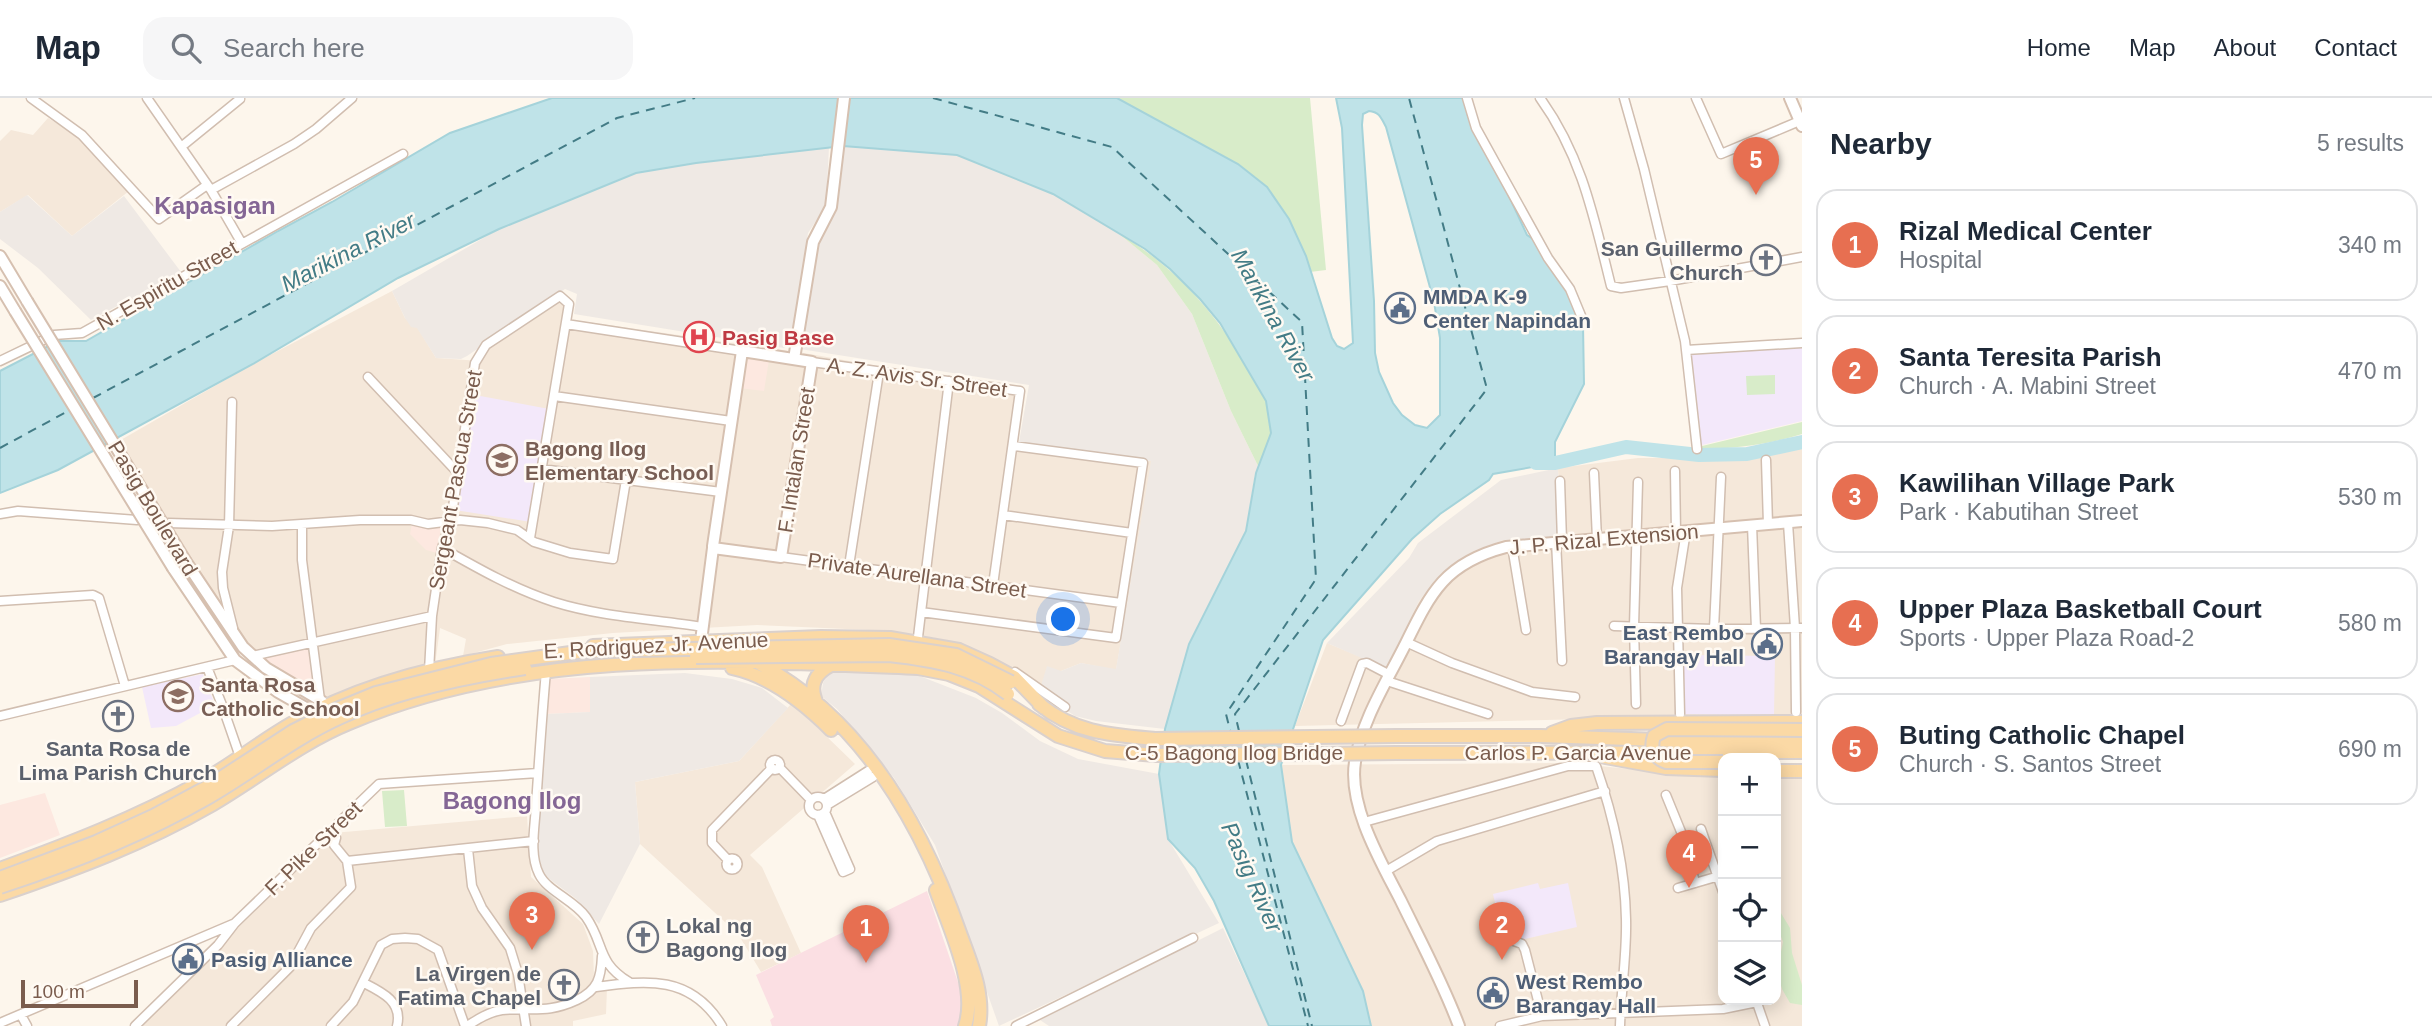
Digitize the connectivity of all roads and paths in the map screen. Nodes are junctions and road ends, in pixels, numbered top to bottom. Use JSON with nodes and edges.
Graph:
{"nodes":[{"id":1,"x":31,"y":98,"type":"edge"},
{"id":2,"x":147,"y":98,"type":"edge"},
{"id":3,"x":352,"y":98,"type":"edge"},
{"id":4,"x":844,"y":98,"type":"edge"},
{"id":5,"x":1466,"y":98,"type":"edge"},
{"id":6,"x":1540,"y":98,"type":"edge"},
{"id":7,"x":1625,"y":98,"type":"edge"},
{"id":8,"x":1696,"y":98,"type":"edge"},
{"id":9,"x":1790,"y":98,"type":"edge"},
{"id":10,"x":240,"y":99,"type":"edge"},
{"id":11,"x":1801,"y":122,"type":"edge"},
{"id":12,"x":181,"y":147,"type":"junction"},
{"id":13,"x":403,"y":154,"type":"dead end"},
{"id":14,"x":209,"y":187,"type":"junction"},
{"id":15,"x":241,"y":242,"type":"junction"},
{"id":16,"x":0,"y":256,"type":"edge"},
{"id":17,"x":1802,"y":257,"type":"edge"},
{"id":18,"x":1671,"y":281,"type":"junction"},
{"id":19,"x":0,"y":286,"type":"edge"},
{"id":20,"x":1583,"y":318,"type":"dead end"},
{"id":21,"x":566,"y":324,"type":"junction"},
{"id":22,"x":1802,"y":343,"type":"edge"},
{"id":23,"x":1686,"y":350,"type":"junction"},
{"id":24,"x":742,"y":351,"type":"junction"},
{"id":25,"x":794,"y":359,"type":"junction"},
{"id":26,"x":0,"y":361,"type":"edge"},
{"id":27,"x":812,"y":362,"type":"junction"},
{"id":28,"x":879,"y":372,"type":"junction"},
{"id":29,"x":368,"y":377,"type":"dead end"},
{"id":30,"x":949,"y":381,"type":"junction"},
{"id":31,"x":554,"y":396,"type":"junction"},
{"id":32,"x":232,"y":402,"type":"dead end"},
{"id":33,"x":731,"y":421,"type":"junction"},
{"id":34,"x":1014,"y":446,"type":"junction"},
{"id":35,"x":1697,"y":449,"type":"dead end"},
{"id":36,"x":1766,"y":460,"type":"dead end"},
{"id":37,"x":541,"y":469,"type":"junction"},
{"id":38,"x":1675,"y":471,"type":"dead end"},
{"id":39,"x":457,"y":472,"type":"junction"},
{"id":40,"x":1594,"y":473,"type":"dead end"},
{"id":41,"x":1721,"y":477,"type":"dead end"},
{"id":42,"x":626,"y":480,"type":"junction"},
{"id":43,"x":1560,"y":481,"type":"dead end"},
{"id":44,"x":1638,"y":482,"type":"dead end"},
{"id":45,"x":721,"y":492,"type":"junction"},
{"id":46,"x":0,"y":514,"type":"edge"},
{"id":47,"x":1003,"y":515,"type":"junction"},
{"id":48,"x":137,"y":520,"type":"dead end"},
{"id":49,"x":451,"y":520,"type":"junction"},
{"id":50,"x":1802,"y":521,"type":"edge"},
{"id":51,"x":168,"y":523,"type":"dead end"},
{"id":52,"x":1788,"y":523,"type":"junction"},
{"id":53,"x":302,"y":524,"type":"junction"},
{"id":54,"x":1768,"y":524,"type":"junction"},
{"id":55,"x":1752,"y":525,"type":"junction"},
{"id":56,"x":229,"y":526,"type":"junction"},
{"id":57,"x":1719,"y":528,"type":"junction"},
{"id":58,"x":1681,"y":531,"type":"junction"},
{"id":59,"x":1132,"y":533,"type":"junction"},
{"id":60,"x":1636,"y":536,"type":"junction"},
{"id":61,"x":530,"y":538,"type":"junction"},
{"id":62,"x":1597,"y":538,"type":"junction"},
{"id":63,"x":1559,"y":541,"type":"junction"},
{"id":64,"x":1512,"y":546,"type":"junction"},
{"id":65,"x":442,"y":548,"type":"junction"},
{"id":66,"x":713,"y":548,"type":"junction"},
{"id":67,"x":781,"y":557,"type":"junction"},
{"id":68,"x":849,"y":566,"type":"junction"},
{"id":69,"x":924,"y":576,"type":"junction"},
{"id":70,"x":993,"y":585,"type":"junction"},
{"id":71,"x":0,"y":601,"type":"edge"},
{"id":72,"x":1121,"y":603,"type":"junction"},
{"id":73,"x":921,"y":612,"type":"junction"},
{"id":74,"x":432,"y":616,"type":"junction"},
{"id":75,"x":1614,"y":626,"type":"dead end"},
{"id":76,"x":703,"y":627,"type":"junction"},
{"id":77,"x":1634,"y":627,"type":"junction"},
{"id":78,"x":1678,"y":628,"type":"junction"},
{"id":79,"x":1799,"y":628,"type":"edge"},
{"id":80,"x":1714,"y":629,"type":"junction"},
{"id":81,"x":1756,"y":629,"type":"junction"},
{"id":82,"x":1526,"y":630,"type":"dead end"},
{"id":83,"x":821,"y":637,"type":"junction"},
{"id":84,"x":918,"y":637,"type":"junction"},
{"id":85,"x":235,"y":638,"type":"junction"},
{"id":86,"x":312,"y":641,"type":"junction"},
{"id":87,"x":701,"y":641,"type":"junction"},
{"id":88,"x":1406,"y":642,"type":"junction"},
{"id":89,"x":252,"y":656,"type":"junction"},
{"id":90,"x":235,"y":660,"type":"junction"},
{"id":91,"x":1562,"y":661,"type":"dead end"},
{"id":92,"x":468,"y":662,"type":"junction"},
{"id":93,"x":698,"y":662,"type":"junction"},
{"id":94,"x":758,"y":663,"type":"junction"},
{"id":95,"x":837,"y":665,"type":"junction"},
{"id":96,"x":207,"y":667,"type":"junction"},
{"id":97,"x":429,"y":671,"type":"junction"},
{"id":98,"x":546,"y":671,"type":"junction"},
{"id":99,"x":1388,"y":678,"type":"junction"},
{"id":100,"x":472,"y":684,"type":"junction"},
{"id":101,"x":125,"y":686,"type":"junction"},
{"id":102,"x":1575,"y":697,"type":"dead end"},
{"id":103,"x":1636,"y":704,"type":"dead end"},
{"id":104,"x":817,"y":705,"type":"junction"},
{"id":105,"x":320,"y":706,"type":"junction"},
{"id":106,"x":1065,"y":707,"type":"dead end"},
{"id":107,"x":1044,"y":708,"type":"junction"},
{"id":108,"x":1488,"y":714,"type":"dead end"},
{"id":109,"x":1680,"y":714,"type":"dead end"},
{"id":110,"x":0,"y":716,"type":"edge"},
{"id":111,"x":1799,"y":717,"type":"edge"},
{"id":112,"x":1341,"y":721,"type":"dead end"},
{"id":113,"x":1036,"y":722,"type":"junction"},
{"id":114,"x":334,"y":729,"type":"junction"},
{"id":115,"x":1802,"y":730,"type":"edge"},
{"id":116,"x":1397,"y":736,"type":"joint"},
{"id":117,"x":1541,"y":736,"type":"junction"},
{"id":118,"x":1802,"y":741,"type":"edge"},
{"id":119,"x":1397,"y":752,"type":"joint"},
{"id":120,"x":1570,"y":752,"type":"junction"},
{"id":121,"x":1802,"y":752,"type":"edge"},
{"id":122,"x":237,"y":759,"type":"junction"},
{"id":123,"x":1718,"y":762,"type":"edge"},
{"id":124,"x":1781,"y":762,"type":"edge"},
{"id":125,"x":1802,"y":762,"type":"edge"},
{"id":126,"x":1718,"y":770,"type":"edge"},
{"id":127,"x":1781,"y":771,"type":"edge"},
{"id":128,"x":1802,"y":771,"type":"edge"},
{"id":129,"x":538,"y":773,"type":"junction"},
{"id":130,"x":871,"y":774,"type":"junction"},
{"id":131,"x":247,"y":782,"type":"junction"},
{"id":132,"x":1605,"y":791,"type":"junction"},
{"id":133,"x":1666,"y":795,"type":"dead end"},
{"id":134,"x":811,"y":800,"type":"junction"},
{"id":135,"x":823,"y":808,"type":"junction"},
{"id":136,"x":1364,"y":822,"type":"junction"},
{"id":137,"x":1701,"y":830,"type":"dead end"},
{"id":138,"x":336,"y":838,"type":"dead end"},
{"id":139,"x":534,"y":841,"type":"junction"},
{"id":140,"x":468,"y":849,"type":"junction"},
{"id":141,"x":728,"y":860,"type":"dead end"},
{"id":142,"x":348,"y":861,"type":"junction"},
{"id":143,"x":0,"y":869,"type":"edge"},
{"id":144,"x":1386,"y":871,"type":"junction"},
{"id":145,"x":1718,"y":876,"type":"joint"},
{"id":146,"x":0,"y":878,"type":"edge"},
{"id":147,"x":1695,"y":883,"type":"junction"},
{"id":148,"x":0,"y":887,"type":"edge"},
{"id":149,"x":1678,"y":888,"type":"dead end"},
{"id":150,"x":0,"y":895,"type":"edge"},
{"id":151,"x":235,"y":923,"type":"junction"},
{"id":152,"x":1501,"y":936,"type":"dead end"},
{"id":153,"x":1193,"y":938,"type":"dead end"},
{"id":154,"x":602,"y":956,"type":"junction"},
{"id":155,"x":629,"y":982,"type":"junction"},
{"id":156,"x":364,"y":983,"type":"junction"},
{"id":157,"x":596,"y":987,"type":"junction"},
{"id":158,"x":1740,"y":1005,"type":"edge"},
{"id":159,"x":1758,"y":1005,"type":"edge"},
{"id":160,"x":524,"y":1010,"type":"junction"},
{"id":161,"x":1621,"y":1012,"type":"junction"},
{"id":162,"x":21,"y":1015,"type":"junction"},
{"id":163,"x":1542,"y":1016,"type":"junction"},
{"id":164,"x":0,"y":1023,"type":"edge"},
{"id":165,"x":972,"y":1024,"type":"edge"},
{"id":166,"x":27,"y":1026,"type":"edge"},
{"id":167,"x":135,"y":1026,"type":"edge"},
{"id":168,"x":231,"y":1026,"type":"edge"},
{"id":169,"x":331,"y":1026,"type":"edge"},
{"id":170,"x":397,"y":1026,"type":"edge"},
{"id":171,"x":466,"y":1026,"type":"edge"},
{"id":172,"x":526,"y":1026,"type":"edge"},
{"id":173,"x":722,"y":1026,"type":"edge"},
{"id":174,"x":1016,"y":1026,"type":"edge"},
{"id":175,"x":1459,"y":1026,"type":"edge"},
{"id":176,"x":1500,"y":1026,"type":"edge"},
{"id":177,"x":1620,"y":1026,"type":"edge"},
{"id":178,"x":1765,"y":1026,"type":"edge"}],
"edges":[{"from":1,"to":14,"type":"street"},
{"from":2,"to":12,"type":"street"},
{"from":3,"to":14,"type":"street"},
{"from":4,"to":25,"type":"main road"},
{"from":5,"to":20,"type":"street"},
{"from":6,"to":18,"type":"street"},
{"from":7,"to":18,"type":"street"},
{"from":8,"to":11,"type":"street"},
{"from":9,"to":11,"type":"main road"},
{"from":10,"to":12,"type":"street"},
{"from":12,"to":14,"type":"street"},
{"from":13,"to":15,"type":"street","name":"N. Espiritu Street"},
{"from":14,"to":15,"type":"street"},
{"from":15,"to":26,"type":"street","name":"N. Espiritu Street"},
{"from":16,"to":85,"type":"main road","name":"Pasig Boulevard","bridge":true},
{"from":17,"to":18,"type":"street"},
{"from":18,"to":23,"type":"street"},
{"from":19,"to":90,"type":"main road","name":"Pasig Boulevard","bridge":true},
{"from":21,"to":24,"type":"street","name":"A. Z. Avis Sr. Street"},
{"from":21,"to":31,"type":"street"},
{"from":21,"to":39,"type":"street","name":"Sergeant Pascua Street"},
{"from":22,"to":23,"type":"street"},
{"from":23,"to":35,"type":"street"},
{"from":24,"to":25,"type":"main road","name":"A. Z. Avis Sr. Street"},
{"from":24,"to":33,"type":"main road"},
{"from":25,"to":27,"type":"main road","name":"A. Z. Avis Sr. Street"},
{"from":27,"to":28,"type":"street","name":"A. Z. Avis Sr. Street"},
{"from":27,"to":67,"type":"main road","name":"F. Intalan Street"},
{"from":28,"to":30,"type":"street","name":"A. Z. Avis Sr. Street"},
{"from":28,"to":68,"type":"street"},
{"from":29,"to":39,"type":"street"},
{"from":30,"to":34,"type":"street","name":"A. Z. Avis Sr. Street"},
{"from":30,"to":69,"type":"street"},
{"from":31,"to":33,"type":"street"},
{"from":31,"to":37,"type":"street"},
{"from":32,"to":56,"type":"street"},
{"from":33,"to":45,"type":"main road"},
{"from":34,"to":47,"type":"street"},
{"from":34,"to":59,"type":"street"},
{"from":36,"to":54,"type":"street"},
{"from":37,"to":42,"type":"street"},
{"from":37,"to":61,"type":"street"},
{"from":38,"to":58,"type":"street"},
{"from":39,"to":49,"type":"street","name":"Sergeant Pascua Street"},
{"from":40,"to":62,"type":"street"},
{"from":41,"to":57,"type":"street"},
{"from":42,"to":45,"type":"street"},
{"from":42,"to":61,"type":"street"},
{"from":43,"to":63,"type":"street"},
{"from":44,"to":60,"type":"street"},
{"from":45,"to":66,"type":"main road"},
{"from":46,"to":48,"type":"street"},
{"from":47,"to":59,"type":"street"},
{"from":47,"to":70,"type":"street"},
{"from":49,"to":53,"type":"street"},
{"from":49,"to":61,"type":"street"},
{"from":49,"to":65,"type":"street","name":"Sergeant Pascua Street"},
{"from":50,"to":52,"type":"main road","name":"J. P. Rizal Extension"},
{"from":51,"to":56,"type":"street"},
{"from":52,"to":54,"type":"main road","name":"J. P. Rizal Extension"},
{"from":52,"to":79,"type":"street"},
{"from":53,"to":56,"type":"street"},
{"from":53,"to":86,"type":"street"},
{"from":54,"to":55,"type":"main road","name":"J. P. Rizal Extension"},
{"from":55,"to":57,"type":"main road","name":"J. P. Rizal Extension"},
{"from":55,"to":81,"type":"street"},
{"from":56,"to":85,"type":"street"},
{"from":57,"to":58,"type":"main road","name":"J. P. Rizal Extension"},
{"from":57,"to":80,"type":"street"},
{"from":58,"to":60,"type":"main road","name":"J. P. Rizal Extension"},
{"from":58,"to":78,"type":"street"},
{"from":59,"to":72,"type":"street"},
{"from":60,"to":62,"type":"main road","name":"J. P. Rizal Extension"},
{"from":60,"to":77,"type":"street"},
{"from":62,"to":63,"type":"main road","name":"J. P. Rizal Extension"},
{"from":63,"to":64,"type":"main road","name":"J. P. Rizal Extension"},
{"from":63,"to":91,"type":"street"},
{"from":64,"to":82,"type":"street"},
{"from":64,"to":88,"type":"main road","name":"J. P. Rizal Extension"},
{"from":65,"to":74,"type":"street","name":"Sergeant Pascua Street"},
{"from":65,"to":76,"type":"street"},
{"from":66,"to":67,"type":"main road","name":"Private Aurellana Street"},
{"from":66,"to":76,"type":"main road"},
{"from":67,"to":68,"type":"street","name":"Private Aurellana Street"},
{"from":68,"to":69,"type":"street","name":"Private Aurellana Street"},
{"from":69,"to":70,"type":"street","name":"Private Aurellana Street"},
{"from":69,"to":73,"type":"street"},
{"from":70,"to":72,"type":"street","name":"Private Aurellana Street"},
{"from":71,"to":101,"type":"street"},
{"from":72,"to":73,"type":"street"},
{"from":73,"to":84,"type":"street"},
{"from":74,"to":86,"type":"street"},
{"from":74,"to":97,"type":"street","name":"Sergeant Pascua Street"},
{"from":75,"to":77,"type":"street"},
{"from":76,"to":87,"type":"main road"},
{"from":77,"to":78,"type":"street"},
{"from":77,"to":103,"type":"street"},
{"from":78,"to":80,"type":"street"},
{"from":78,"to":109,"type":"street"},
{"from":79,"to":81,"type":"street"},
{"from":79,"to":111,"type":"street"},
{"from":80,"to":81,"type":"street"},
{"from":83,"to":84,"type":"street"},
{"from":83,"to":87,"type":"main road","name":"E. Rodriguez Jr. Avenue"},
{"from":83,"to":107,"type":"main road","name":"E. Rodriguez Jr. Avenue"},
{"from":84,"to":106,"type":"street"},
{"from":85,"to":89,"type":"main road","name":"Pasig Boulevard"},
{"from":86,"to":89,"type":"street"},
{"from":86,"to":105,"type":"street"},
{"from":87,"to":92,"type":"main road","name":"E. Rodriguez Jr. Avenue"},
{"from":87,"to":93,"type":"main road"},
{"from":87,"to":94,"type":"main road"},
{"from":88,"to":99,"type":"main road","name":"J. P. Rizal Extension"},
{"from":88,"to":102,"type":"street"},
{"from":89,"to":105,"type":"main road","name":"Pasig Boulevard"},
{"from":90,"to":96,"type":"street"},
{"from":90,"to":105,"type":"main road","name":"Pasig Boulevard"},
{"from":92,"to":97,"type":"main road","name":"E. Rodriguez Jr. Avenue"},
{"from":92,"to":100,"type":"main road"},
{"from":93,"to":94,"type":"main road","name":"E. Rodriguez Jr. Avenue"},
{"from":93,"to":98,"type":"main road","name":"E. Rodriguez Jr. Avenue"},
{"from":93,"to":130,"type":"main road"},
{"from":94,"to":95,"type":"main road","name":"E. Rodriguez Jr. Avenue"},
{"from":94,"to":104,"type":"main road"},
{"from":95,"to":104,"type":"main road"},
{"from":95,"to":113,"type":"main road","name":"E. Rodriguez Jr. Avenue"},
{"from":96,"to":101,"type":"street"},
{"from":96,"to":122,"type":"street"},
{"from":97,"to":105,"type":"main road","name":"E. Rodriguez Jr. Avenue"},
{"from":98,"to":100,"type":"main road","name":"E. Rodriguez Jr. Avenue"},
{"from":98,"to":129,"type":"street"},
{"from":99,"to":108,"type":"street"},
{"from":99,"to":112,"type":"street"},
{"from":99,"to":136,"type":"main road","name":"J. P. Rizal Extension"},
{"from":100,"to":114,"type":"main road","name":"E. Rodriguez Jr. Avenue"},
{"from":101,"to":110,"type":"street"},
{"from":104,"to":165,"type":"main road"},
{"from":105,"to":114,"type":"main road","name":"Pasig Boulevard"},
{"from":105,"to":122,"type":"main road","name":"E. Rodriguez Jr. Avenue"},
{"from":107,"to":116,"type":"main road","name":"C-5 Bagong Ilog Bridge","bridge":true},
{"from":107,"to":146,"type":"main road","bridge":true},
{"from":111,"to":117,"type":"main road"},
{"from":113,"to":119,"type":"main road","name":"C-5 Bagong Ilog Bridge","bridge":true},
{"from":113,"to":148,"type":"main road","bridge":true},
{"from":114,"to":131,"type":"main road","name":"E. Rodriguez Jr. Avenue"},
{"from":115,"to":123,"type":"main road","bridge":true},
{"from":116,"to":117,"type":"main road","name":"Carlos P. Garcia Avenue"},
{"from":117,"to":118,"type":"main road","name":"Carlos P. Garcia Avenue"},
{"from":119,"to":120,"type":"main road","name":"Carlos P. Garcia Avenue"},
{"from":120,"to":121,"type":"main road","name":"Carlos P. Garcia Avenue"},
{"from":120,"to":126,"type":"main road"},
{"from":122,"to":131,"type":"main road"},
{"from":122,"to":143,"type":"main road","name":"E. Rodriguez Jr. Avenue"},
{"from":124,"to":125,"type":"main road"},
{"from":127,"to":128,"type":"main road"},
{"from":129,"to":139,"type":"street"},
{"from":129,"to":151,"type":"street","name":"F. Pike Street"},
{"from":130,"to":135,"type":"street"},
{"from":130,"to":165,"type":"main road"},
{"from":131,"to":150,"type":"main road","name":"E. Rodriguez Jr. Avenue"},
{"from":132,"to":136,"type":"street"},
{"from":132,"to":144,"type":"street"},
{"from":132,"to":161,"type":"street"},
{"from":133,"to":147,"type":"street"},
{"from":134,"to":135,"type":"street"},
{"from":134,"to":135,"type":"street"},
{"from":134,"to":141,"type":"street"},
{"from":135,"to":135,"type":"street"},
{"from":136,"to":144,"type":"main road","name":"J. P. Rizal Extension"},
{"from":137,"to":145,"type":"street"},
{"from":138,"to":142,"type":"street"},
{"from":139,"to":140,"type":"street"},
{"from":139,"to":154,"type":"street"},
{"from":140,"to":142,"type":"street"},
{"from":140,"to":160,"type":"street"},
{"from":142,"to":168,"type":"street"},
{"from":144,"to":175,"type":"main road","name":"J. P. Rizal Extension"},
{"from":145,"to":147,"type":"street"},
{"from":147,"to":149,"type":"street"},
{"from":151,"to":162,"type":"street"},
{"from":151,"to":167,"type":"street","name":"F. Pike Street"},
{"from":152,"to":163,"type":"street"},
{"from":153,"to":174,"type":"street"},
{"from":154,"to":155,"type":"street"},
{"from":154,"to":157,"type":"street"},
{"from":155,"to":157,"type":"street"},
{"from":155,"to":173,"type":"street"},
{"from":156,"to":169,"type":"street"},
{"from":156,"to":170,"type":"street"},
{"from":156,"to":171,"type":"street"},
{"from":157,"to":160,"type":"street"},
{"from":158,"to":161,"type":"street"},
{"from":159,"to":178,"type":"street"},
{"from":160,"to":171,"type":"street"},
{"from":160,"to":172,"type":"street"},
{"from":161,"to":163,"type":"street"},
{"from":161,"to":177,"type":"street"},
{"from":162,"to":164,"type":"street"},
{"from":162,"to":166,"type":"street"},
{"from":163,"to":176,"type":"street"}]}
